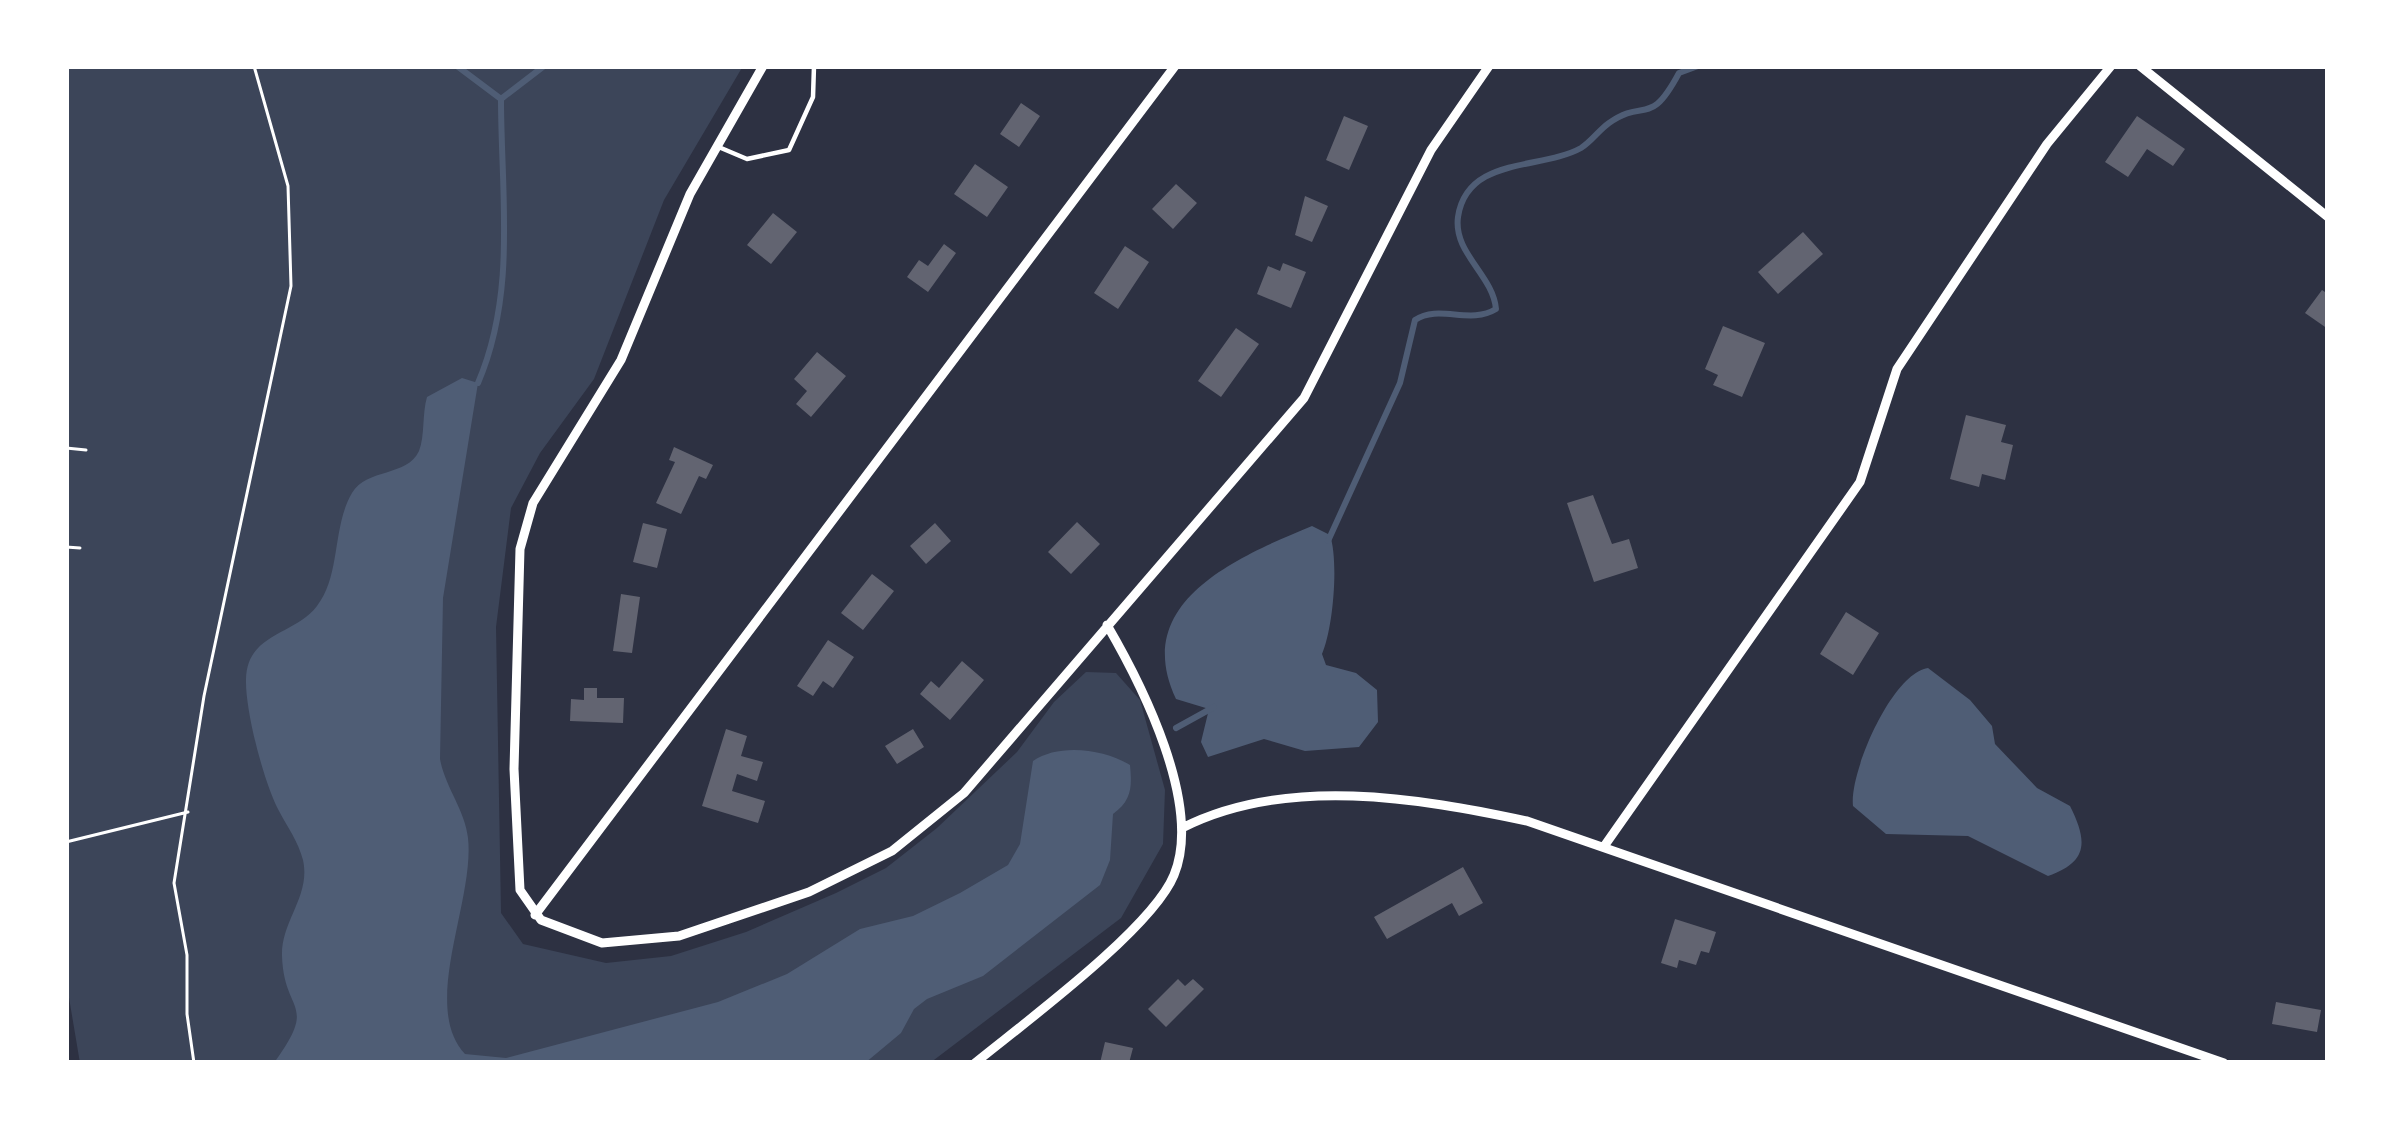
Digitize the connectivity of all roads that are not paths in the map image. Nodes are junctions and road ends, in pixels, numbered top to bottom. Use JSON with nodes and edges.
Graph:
{"nodes":[{"id":1,"x":763,"y":66,"type":"edge"},
{"id":2,"x":814,"y":66,"type":"edge"},
{"id":3,"x":1175,"y":66,"type":"edge"},
{"id":4,"x":1489,"y":66,"type":"edge"},
{"id":5,"x":2110,"y":66,"type":"edge"},
{"id":6,"x":2140,"y":66,"type":"edge"},
{"id":7,"x":716,"y":146,"type":"junction"},
{"id":8,"x":2328,"y":218,"type":"edge"},
{"id":9,"x":1107,"y":625,"type":"junction"},
{"id":10,"x":1182,"y":828,"type":"junction"},
{"id":11,"x":1605,"y":845,"type":"junction"},
{"id":12,"x":535,"y":915,"type":"junction"},
{"id":13,"x":975,"y":1063,"type":"edge"},
{"id":14,"x":2224,"y":1063,"type":"edge"}],
"edges":[{"from":1,"to":7,"type":"street"},
{"from":2,"to":7,"type":"lane"},
{"from":3,"to":12,"type":"street"},
{"from":4,"to":9,"type":"street"},
{"from":5,"to":11,"type":"street"},
{"from":6,"to":8,"type":"street"},
{"from":7,"to":12,"type":"street"},
{"from":9,"to":10,"type":"street"},
{"from":9,"to":12,"type":"street"},
{"from":10,"to":11,"type":"street"},
{"from":10,"to":13,"type":"street"},
{"from":11,"to":14,"type":"street"}]}
